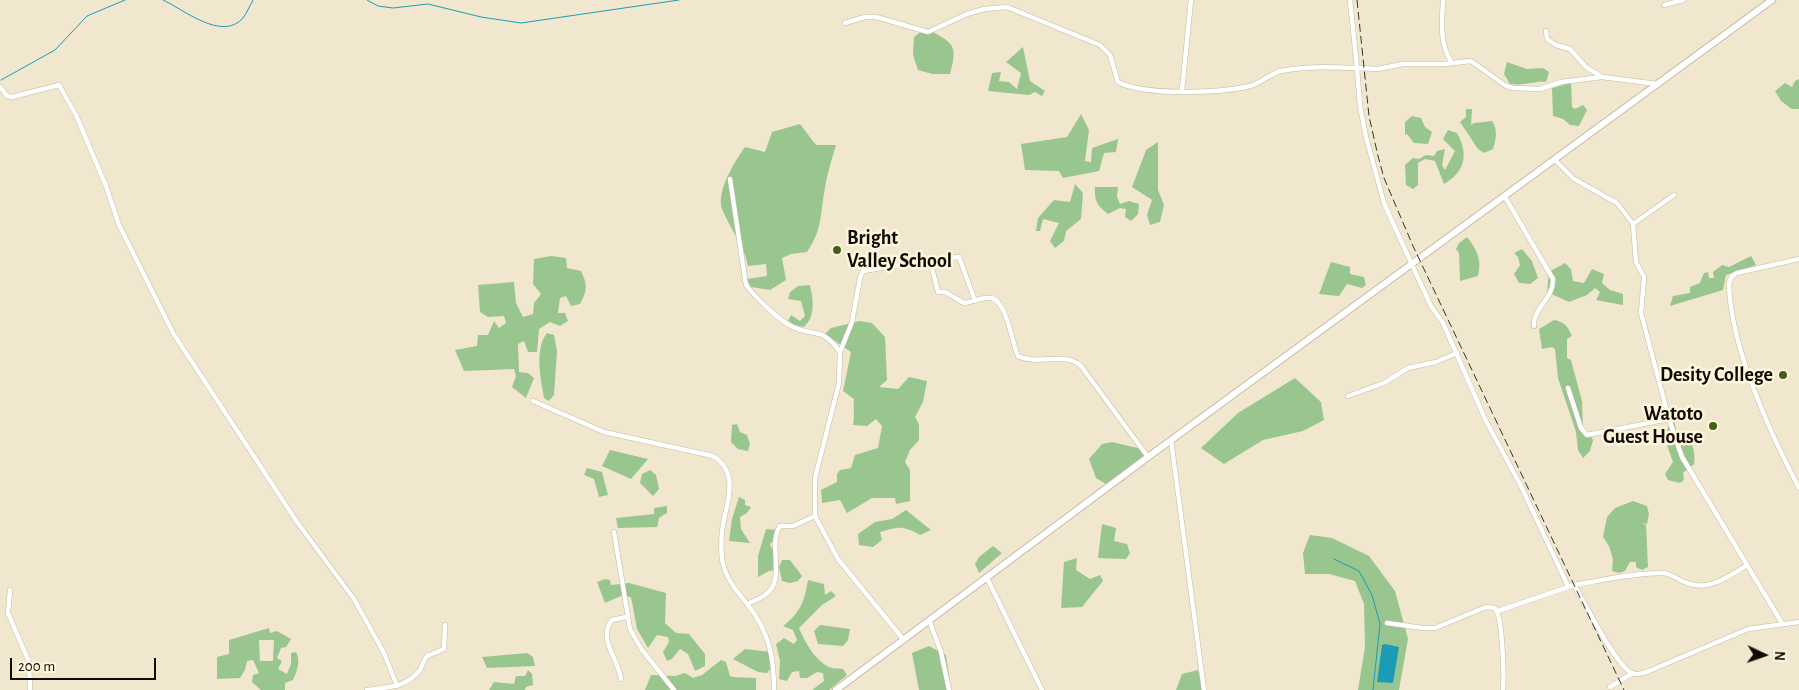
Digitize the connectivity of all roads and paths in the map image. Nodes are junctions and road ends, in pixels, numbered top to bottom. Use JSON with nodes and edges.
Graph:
{"nodes":[{"id":1,"x":1191,"y":0,"type":"edge"},
{"id":2,"x":1350,"y":0,"type":"edge"},
{"id":3,"x":1443,"y":0,"type":"edge"},
{"id":4,"x":1683,"y":0,"type":"edge"},
{"id":5,"x":1768,"y":1,"type":"edge"},
{"id":6,"x":1664,"y":5,"type":"dead end"},
{"id":7,"x":845,"y":23,"type":"dead end"},
{"id":8,"x":1546,"y":31,"type":"dead end"},
{"id":9,"x":1452,"y":64,"type":"junction"},
{"id":10,"x":1357,"y":68,"type":"junction"},
{"id":11,"x":1602,"y":77,"type":"junction"},
{"id":12,"x":1658,"y":84,"type":"junction"},
{"id":13,"x":0,"y":87,"type":"edge"},
{"id":14,"x":1182,"y":90,"type":"junction"},
{"id":15,"x":1555,"y":160,"type":"junction"},
{"id":16,"x":730,"y":179,"type":"dead end"},
{"id":17,"x":1674,"y":195,"type":"dead end"},
{"id":18,"x":1505,"y":197,"type":"junction"},
{"id":19,"x":1633,"y":224,"type":"junction"},
{"id":20,"x":1799,"y":259,"type":"edge"},
{"id":21,"x":930,"y":260,"type":"junction"},
{"id":22,"x":1411,"y":264,"type":"junction"},
{"id":23,"x":975,"y":301,"type":"junction"},
{"id":24,"x":1534,"y":326,"type":"dead end"},
{"id":25,"x":840,"y":352,"type":"junction"},
{"id":26,"x":1457,"y":353,"type":"junction"},
{"id":27,"x":1568,"y":388,"type":"dead end"},
{"id":28,"x":1348,"y":396,"type":"dead end"},
{"id":29,"x":533,"y":401,"type":"dead end"},
{"id":30,"x":1669,"y":419,"type":"junction"},
{"id":31,"x":1172,"y":440,"type":"junction"},
{"id":32,"x":1148,"y":457,"type":"junction"},
{"id":33,"x":1799,"y":488,"type":"edge"},
{"id":34,"x":815,"y":516,"type":"junction"},
{"id":35,"x":614,"y":532,"type":"dead end"},
{"id":36,"x":1747,"y":565,"type":"junction"},
{"id":37,"x":987,"y":578,"type":"junction"},
{"id":38,"x":1574,"y":585,"type":"junction"},
{"id":39,"x":1568,"y":586,"type":"junction"},
{"id":40,"x":10,"y":590,"type":"dead end"},
{"id":41,"x":747,"y":604,"type":"junction"},
{"id":42,"x":1498,"y":611,"type":"junction"},
{"id":43,"x":626,"y":617,"type":"junction"},
{"id":44,"x":929,"y":620,"type":"junction"},
{"id":45,"x":1799,"y":622,"type":"edge"},
{"id":46,"x":1386,"y":623,"type":"dead end"},
{"id":47,"x":1782,"y":623,"type":"junction"},
{"id":48,"x":445,"y":625,"type":"dead end"},
{"id":49,"x":903,"y":639,"type":"junction"},
{"id":50,"x":1633,"y":673,"type":"junction"},
{"id":51,"x":621,"y":679,"type":"dead end"},
{"id":52,"x":397,"y":686,"type":"junction"},
{"id":53,"x":1610,"y":687,"type":"dead end"},
{"id":54,"x":30,"y":690,"type":"edge"},
{"id":55,"x":368,"y":690,"type":"edge"},
{"id":56,"x":674,"y":690,"type":"edge"},
{"id":57,"x":774,"y":690,"type":"edge"},
{"id":58,"x":836,"y":690,"type":"edge"},
{"id":59,"x":949,"y":690,"type":"edge"},
{"id":60,"x":1042,"y":690,"type":"edge"},
{"id":61,"x":1204,"y":690,"type":"edge"},
{"id":62,"x":1503,"y":690,"type":"edge"}],
"edges":[{"from":1,"to":14,"type":"street"},
{"from":2,"to":10,"type":"street"},
{"from":3,"to":9,"type":"street"},
{"from":4,"to":6,"type":"street"},
{"from":5,"to":12,"type":"street"},
{"from":7,"to":14,"type":"street"},
{"from":8,"to":11,"type":"street"},
{"from":9,"to":10,"type":"street"},
{"from":9,"to":11,"type":"street"},
{"from":10,"to":14,"type":"street"},
{"from":10,"to":22,"type":"street"},
{"from":11,"to":12,"type":"street"},
{"from":12,"to":15,"type":"street"},
{"from":13,"to":52,"type":"street"},
{"from":15,"to":18,"type":"street"},
{"from":15,"to":19,"type":"street"},
{"from":16,"to":25,"type":"street"},
{"from":17,"to":19,"type":"street"},
{"from":18,"to":22,"type":"street"},
{"from":18,"to":24,"type":"street"},
{"from":19,"to":30,"type":"street"},
{"from":20,"to":33,"type":"street"},
{"from":21,"to":23,"type":"street"},
{"from":21,"to":23,"type":"street"},
{"from":21,"to":25,"type":"street"},
{"from":22,"to":26,"type":"street"},
{"from":22,"to":31,"type":"street"},
{"from":23,"to":32,"type":"street"},
{"from":25,"to":34,"type":"street"},
{"from":26,"to":28,"type":"street"},
{"from":26,"to":39,"type":"street"},
{"from":27,"to":30,"type":"street"},
{"from":29,"to":41,"type":"street"},
{"from":30,"to":36,"type":"street"},
{"from":31,"to":32,"type":"street"},
{"from":31,"to":61,"type":"street"},
{"from":32,"to":37,"type":"street"},
{"from":34,"to":41,"type":"street"},
{"from":34,"to":49,"type":"street"},
{"from":35,"to":43,"type":"street"},
{"from":36,"to":38,"type":"street"},
{"from":36,"to":47,"type":"street"},
{"from":37,"to":44,"type":"street"},
{"from":37,"to":60,"type":"street"},
{"from":38,"to":39,"type":"street"},
{"from":38,"to":50,"type":"street"},
{"from":39,"to":42,"type":"street"},
{"from":40,"to":54,"type":"street"},
{"from":41,"to":57,"type":"street"},
{"from":42,"to":46,"type":"street"},
{"from":42,"to":62,"type":"street"},
{"from":43,"to":51,"type":"street"},
{"from":43,"to":56,"type":"street"},
{"from":44,"to":49,"type":"street"},
{"from":44,"to":59,"type":"street"},
{"from":45,"to":47,"type":"street"},
{"from":47,"to":50,"type":"street"},
{"from":48,"to":52,"type":"street"},
{"from":49,"to":58,"type":"street"},
{"from":50,"to":53,"type":"street"},
{"from":52,"to":55,"type":"street"}]}
